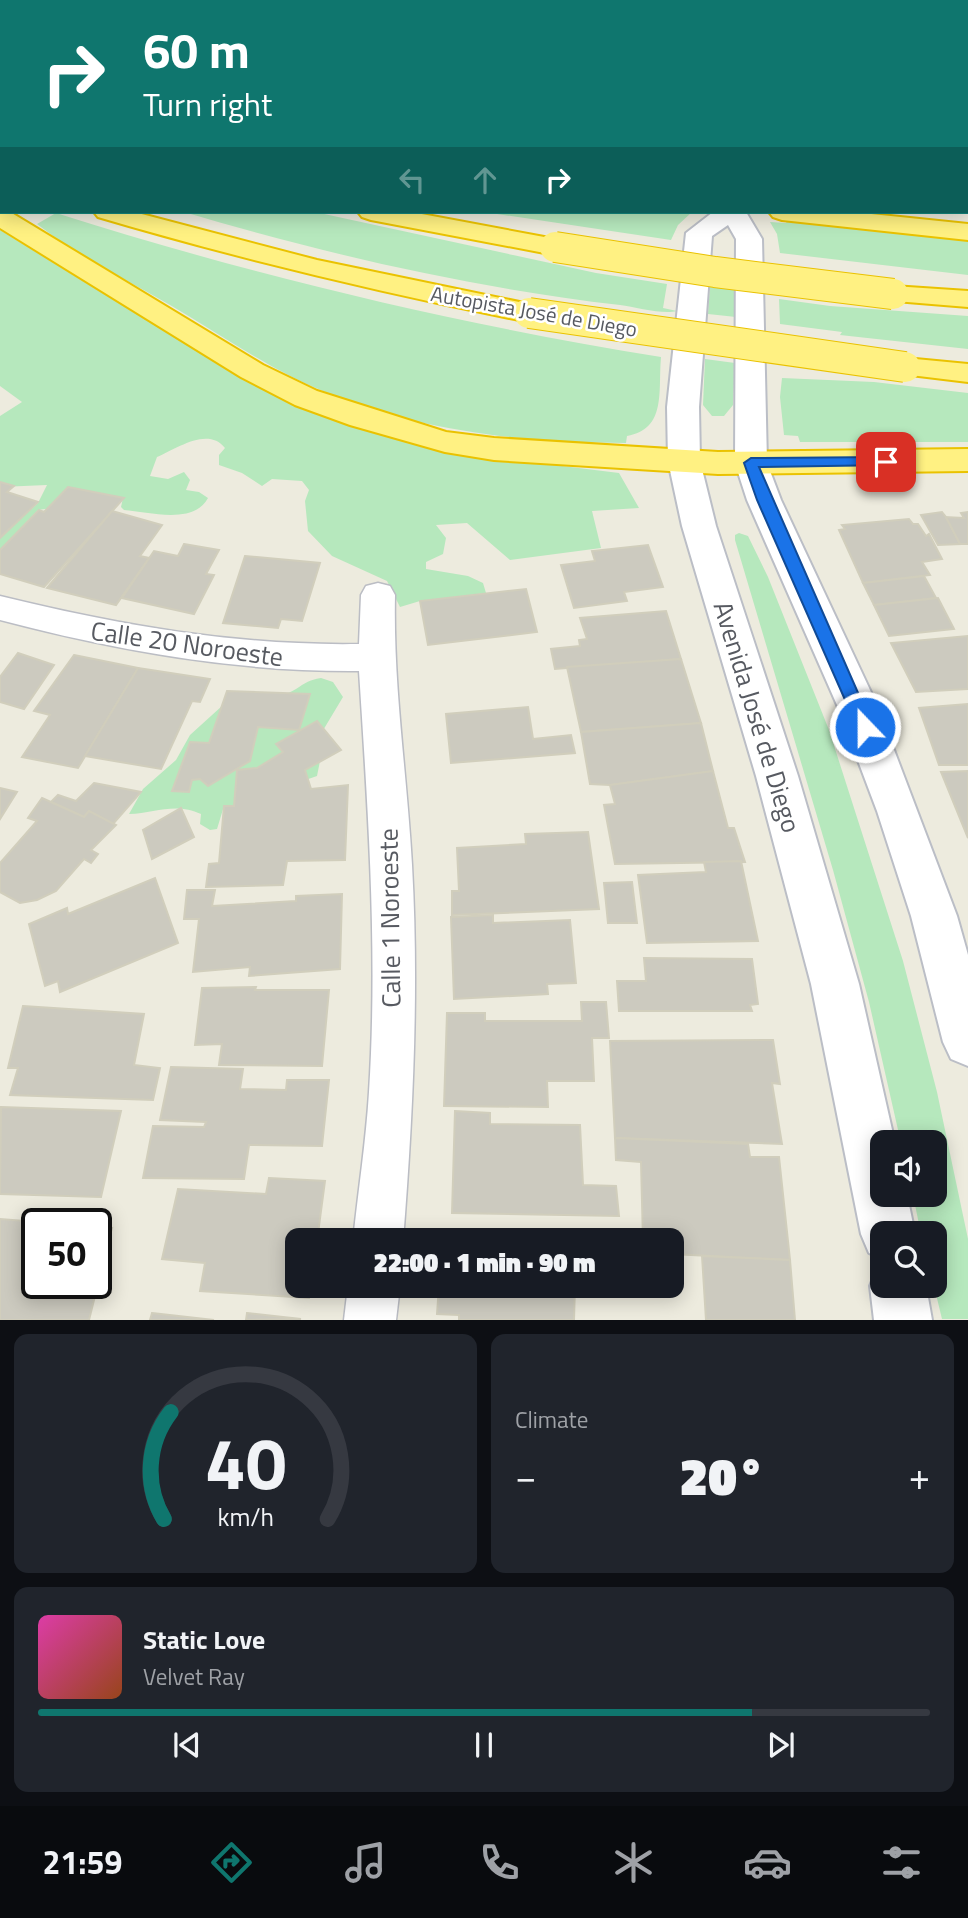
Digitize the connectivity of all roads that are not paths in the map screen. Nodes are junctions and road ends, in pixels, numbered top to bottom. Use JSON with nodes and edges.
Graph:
{"nodes":[{"id":1,"x":114,"y":214,"type":"edge"},
{"id":2,"x":382,"y":214,"type":"edge"},
{"id":3,"x":729,"y":214,"type":"edge"},
{"id":4,"x":733,"y":214,"type":"edge"},
{"id":5,"x":801,"y":214,"type":"edge"},
{"id":6,"x":933,"y":214,"type":"edge"},
{"id":7,"x":0,"y":218,"type":"edge"},
{"id":8,"x":968,"y":218,"type":"edge"},
{"id":9,"x":968,"y":232,"type":"edge"},
{"id":10,"x":968,"y":299,"type":"edge"},
{"id":11,"x":968,"y":373,"type":"edge"},
{"id":12,"x":968,"y":460,"type":"edge"},
{"id":13,"x":684,"y":461,"type":"junction"},
{"id":14,"x":751,"y":463,"type":"junction"},
{"id":15,"x":378,"y":595,"type":"dead end"},
{"id":16,"x":0,"y":608,"type":"edge"},
{"id":17,"x":376,"y":657,"type":"junction"},
{"id":18,"x":968,"y":1042,"type":"edge"},
{"id":19,"x":885,"y":1221,"type":"edge"},
{"id":20,"x":379,"y":1228,"type":"edge"},
{"id":21,"x":373,"y":1298,"type":"edge"},
{"id":22,"x":900,"y":1298,"type":"edge"},
{"id":23,"x":370,"y":1320,"type":"edge"},
{"id":24,"x":903,"y":1320,"type":"edge"}],
"edges":[{"from":1,"to":11,"type":"highway","name":"Autopista José de Diego","bridge":true},
{"from":2,"to":10,"type":"highway","bridge":true},
{"from":3,"to":13,"type":"main road","name":"Avenida José de Diego"},
{"from":4,"to":14,"type":"main road","name":"Avenida José de Diego"},
{"from":5,"to":9,"type":"highway"},
{"from":6,"to":8,"type":"highway"},
{"from":7,"to":13,"type":"highway"},
{"from":12,"to":14,"type":"highway"},
{"from":13,"to":14,"type":"highway"},
{"from":13,"to":19,"type":"main road","name":"Avenida José de Diego"},
{"from":14,"to":18,"type":"main road","name":"Avenida José de Diego"},
{"from":15,"to":17,"type":"street","name":"Calle 1 Noroeste"},
{"from":16,"to":17,"type":"street","name":"Calle 20 Noroeste"},
{"from":17,"to":20,"type":"street","name":"Calle 1 Noroeste"},
{"from":21,"to":23,"type":"street"},
{"from":22,"to":24,"type":"main road"}]}
